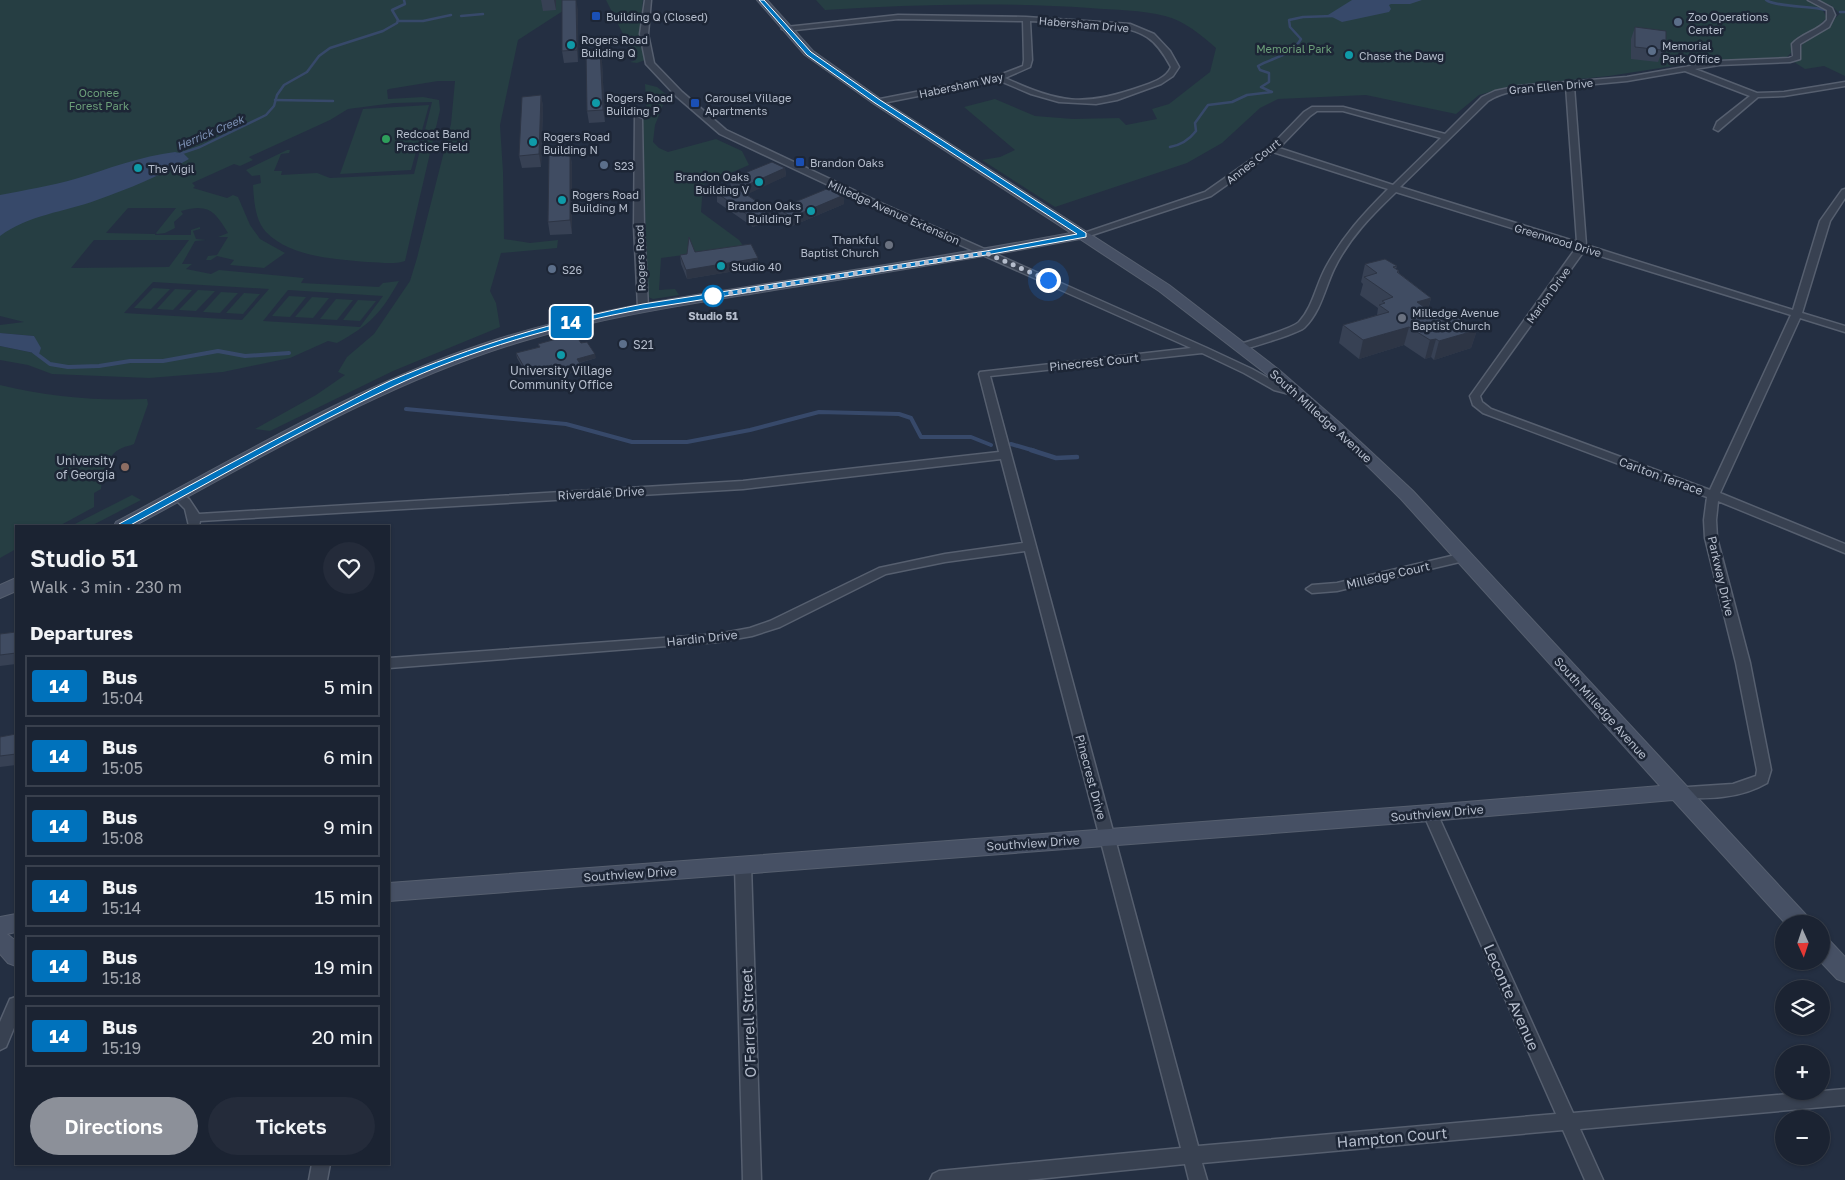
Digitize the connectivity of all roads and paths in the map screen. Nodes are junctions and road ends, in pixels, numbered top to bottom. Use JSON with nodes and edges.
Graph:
{"nodes":[{"id":1,"x":648,"y":0,"type":"edge"},
{"id":2,"x":762,"y":0,"type":"edge"},
{"id":3,"x":1811,"y":0,"type":"edge"},
{"id":4,"x":1026,"y":19,"type":"junction"},
{"id":5,"x":786,"y":29,"type":"junction"},
{"id":6,"x":1684,"y":68,"type":"junction"},
{"id":7,"x":999,"y":78,"type":"junction"},
{"id":8,"x":1570,"y":84,"type":"junction"},
{"id":9,"x":1845,"y":84,"type":"edge"},
{"id":10,"x":1756,"y":95,"type":"junction"},
{"id":11,"x":878,"y":102,"type":"junction"},
{"id":12,"x":638,"y":119,"type":"dead end"},
{"id":13,"x":1718,"y":129,"type":"dead end"},
{"id":14,"x":1446,"y":137,"type":"junction"},
{"id":15,"x":1273,"y":149,"type":"junction"},
{"id":16,"x":1393,"y":188,"type":"junction"},
{"id":17,"x":1845,"y":192,"type":"edge"},
{"id":18,"x":1084,"y":235,"type":"junction"},
{"id":19,"x":1582,"y":247,"type":"junction"},
{"id":20,"x":986,"y":253,"type":"junction"},
{"id":21,"x":643,"y":307,"type":"junction"},
{"id":22,"x":1797,"y":314,"type":"junction"},
{"id":23,"x":1845,"y":329,"type":"edge"},
{"id":24,"x":1241,"y":347,"type":"junction"},
{"id":25,"x":1203,"y":350,"type":"junction"},
{"id":26,"x":984,"y":374,"type":"joint"},
{"id":27,"x":1298,"y":393,"type":"junction"},
{"id":28,"x":1477,"y":403,"type":"joint"},
{"id":29,"x":1006,"y":455,"type":"junction"},
{"id":30,"x":1713,"y":495,"type":"junction"},
{"id":31,"x":178,"y":496,"type":"junction"},
{"id":32,"x":194,"y":522,"type":"edge"},
{"id":33,"x":124,"y":525,"type":"edge"},
{"id":34,"x":1030,"y":546,"type":"junction"},
{"id":35,"x":1845,"y":549,"type":"edge"},
{"id":36,"x":1464,"y":557,"type":"junction"},
{"id":37,"x":15,"y":584,"type":"edge"},
{"id":38,"x":1312,"y":589,"type":"dead end"},
{"id":39,"x":0,"y":592,"type":"edge"},
{"id":40,"x":390,"y":664,"type":"edge"},
{"id":41,"x":1678,"y":792,"type":"junction"},
{"id":42,"x":1430,"y":813,"type":"junction"},
{"id":43,"x":1107,"y":837,"type":"junction"},
{"id":44,"x":743,"y":865,"type":"junction"},
{"id":45,"x":390,"y":892,"type":"edge"},
{"id":46,"x":1792,"y":915,"type":"edge"},
{"id":47,"x":15,"y":923,"type":"edge"},
{"id":48,"x":0,"y":926,"type":"edge"},
{"id":49,"x":0,"y":941,"type":"edge"},
{"id":50,"x":15,"y":954,"type":"edge"},
{"id":51,"x":1830,"y":956,"type":"edge"},
{"id":52,"x":1845,"y":972,"type":"edge"},
{"id":53,"x":15,"y":1006,"type":"edge"},
{"id":54,"x":0,"y":1042,"type":"edge"},
{"id":55,"x":1845,"y":1098,"type":"edge"},
{"id":56,"x":1568,"y":1122,"type":"junction"},
{"id":57,"x":1192,"y":1155,"type":"junction"},
{"id":58,"x":321,"y":1165,"type":"edge"},
{"id":59,"x":318,"y":1180,"type":"edge"},
{"id":60,"x":752,"y":1180,"type":"edge"},
{"id":61,"x":939,"y":1180,"type":"edge"},
{"id":62,"x":1198,"y":1180,"type":"edge"},
{"id":63,"x":1594,"y":1180,"type":"edge"}],
"edges":[{"from":1,"to":20,"type":"street","name":"Milledge Avenue Extension"},
{"from":2,"to":5,"type":"main road","name":"South Milledge Avenue"},
{"from":3,"to":6,"type":"street","name":"Gran Ellen Drive"},
{"from":4,"to":5,"type":"street","name":"Habersham Drive"},
{"from":4,"to":7,"type":"street","name":"Habersham Way"},
{"from":4,"to":7,"type":"street","name":"Habersham Drive"},
{"from":5,"to":11,"type":"main road","name":"South Milledge Avenue"},
{"from":6,"to":8,"type":"street","name":"Gran Ellen Drive"},
{"from":6,"to":10,"type":"street"},
{"from":7,"to":11,"type":"street","name":"Habersham Way"},
{"from":8,"to":14,"type":"street","name":"Gran Ellen Drive"},
{"from":8,"to":19,"type":"street"},
{"from":9,"to":10,"type":"street"},
{"from":10,"to":13,"type":"street"},
{"from":11,"to":18,"type":"main road","name":"South Milledge Avenue"},
{"from":12,"to":21,"type":"street","name":"Rogers Road"},
{"from":14,"to":15,"type":"street","name":"Annes Court"},
{"from":14,"to":16,"type":"street","name":"Gran Ellen Drive"},
{"from":15,"to":16,"type":"street","name":"Greenwood Drive"},
{"from":15,"to":18,"type":"street","name":"Annes Court"},
{"from":16,"to":19,"type":"street","name":"Greenwood Drive"},
{"from":16,"to":24,"type":"street","name":"Gran Ellen Drive"},
{"from":17,"to":22,"type":"street","name":"Parkway Drive"},
{"from":18,"to":20,"type":"main road"},
{"from":18,"to":24,"type":"main road","name":"South Milledge Avenue"},
{"from":19,"to":22,"type":"street","name":"Greenwood Drive"},
{"from":19,"to":28,"type":"street","name":"Marion Drive"},
{"from":20,"to":21,"type":"main road"},
{"from":20,"to":25,"type":"street","name":"Milledge Avenue Extension"},
{"from":21,"to":31,"type":"main road"},
{"from":22,"to":23,"type":"street","name":"Greenwood Drive"},
{"from":22,"to":30,"type":"street","name":"Parkway Drive"},
{"from":24,"to":27,"type":"main road","name":"South Milledge Avenue"},
{"from":25,"to":26,"type":"street","name":"Pinecrest Court"},
{"from":25,"to":27,"type":"street","name":"Milledge Avenue Extension"},
{"from":26,"to":29,"type":"street","name":"Pinecrest Drive"},
{"from":27,"to":36,"type":"main road","name":"South Milledge Avenue"},
{"from":28,"to":30,"type":"street","name":"Carlton Terrace"},
{"from":29,"to":32,"type":"street","name":"Riverdale Drive"},
{"from":29,"to":34,"type":"street","name":"Pinecrest Drive"},
{"from":30,"to":35,"type":"street","name":"Carlton Terrace"},
{"from":30,"to":41,"type":"street","name":"Parkway Drive"},
{"from":31,"to":32,"type":"street"},
{"from":31,"to":33,"type":"main road"},
{"from":34,"to":40,"type":"street","name":"Hardin Drive"},
{"from":34,"to":43,"type":"street","name":"Pinecrest Drive"},
{"from":36,"to":38,"type":"street","name":"Milledge Court"},
{"from":36,"to":41,"type":"main road","name":"South Milledge Avenue"},
{"from":37,"to":39,"type":"main road"},
{"from":41,"to":42,"type":"main road","name":"Southview Drive"},
{"from":41,"to":46,"type":"main road","name":"South Milledge Avenue"},
{"from":42,"to":43,"type":"main road","name":"Southview Drive"},
{"from":42,"to":56,"type":"street","name":"Leconte Avenue"},
{"from":43,"to":44,"type":"main road","name":"Southview Drive"},
{"from":43,"to":57,"type":"street","name":"Pinecrest Drive"},
{"from":44,"to":45,"type":"main road","name":"Southview Drive"},
{"from":44,"to":60,"type":"street","name":"O'Farrell Street"},
{"from":47,"to":48,"type":"main road"},
{"from":49,"to":50,"type":"main road"},
{"from":51,"to":52,"type":"main road"},
{"from":53,"to":54,"type":"street"},
{"from":55,"to":56,"type":"street","name":"Hampton Court"},
{"from":56,"to":57,"type":"street","name":"Hampton Court"},
{"from":56,"to":63,"type":"street","name":"Leconte Avenue"},
{"from":57,"to":61,"type":"street","name":"Hampton Court"},
{"from":57,"to":62,"type":"street","name":"Pinecrest Drive"},
{"from":58,"to":59,"type":"street"}]}
